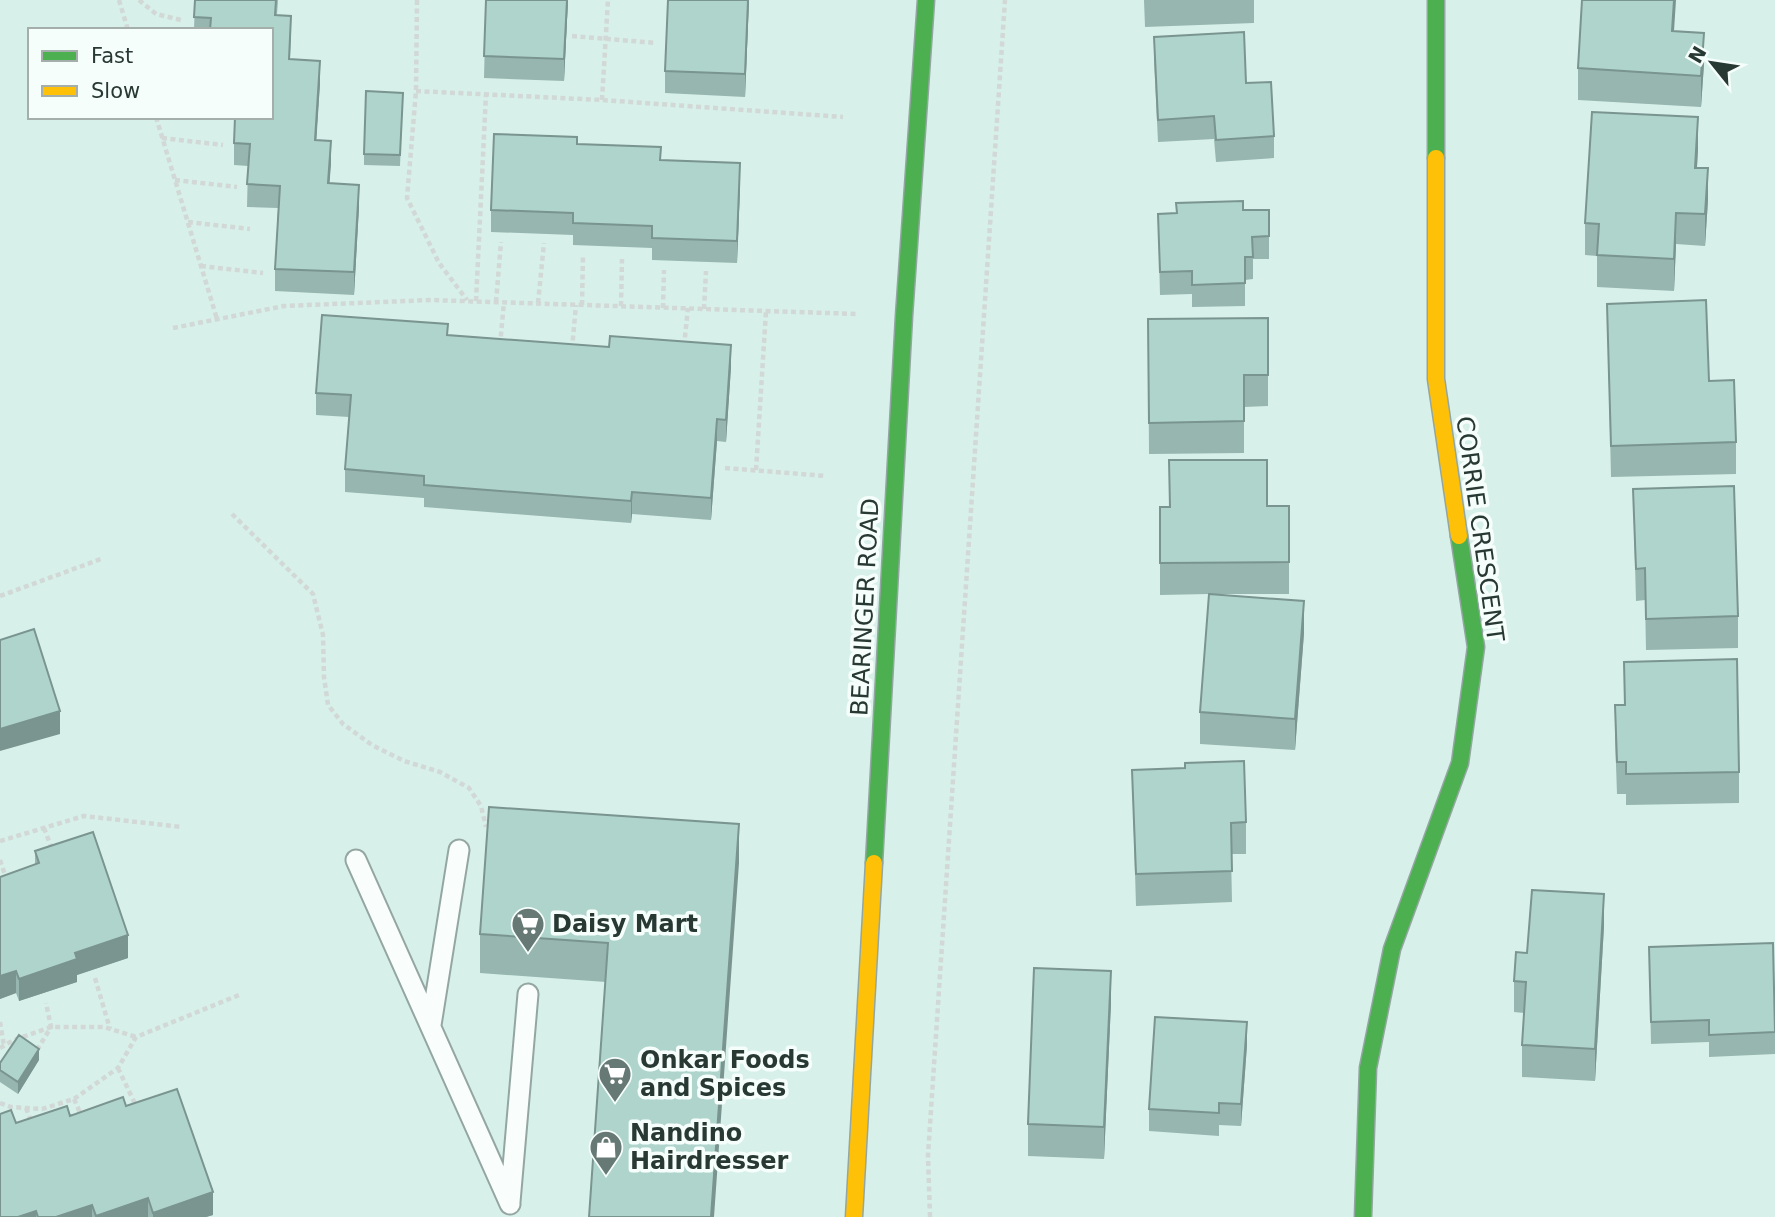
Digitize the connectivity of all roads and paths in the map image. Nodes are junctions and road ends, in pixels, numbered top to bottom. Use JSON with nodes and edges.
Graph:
{"nodes":[{"id":1,"x":119,"y":0,"type":"edge"},
{"id":2,"x":139,"y":0,"type":"edge"},
{"id":3,"x":417,"y":0,"type":"edge"},
{"id":4,"x":607,"y":0,"type":"edge"},
{"id":5,"x":926,"y":0,"type":"edge"},
{"id":6,"x":1005,"y":0,"type":"edge"},
{"id":7,"x":1436,"y":0,"type":"edge"},
{"id":8,"x":181,"y":20,"type":"dead end"},
{"id":9,"x":127,"y":28,"type":"edge"},
{"id":10,"x":572,"y":36,"type":"dead end"},
{"id":11,"x":605,"y":39,"type":"junction"},
{"id":12,"x":656,"y":43,"type":"dead end"},
{"id":13,"x":416,"y":91,"type":"junction"},
{"id":14,"x":486,"y":94,"type":"junction"},
{"id":15,"x":601,"y":100,"type":"junction"},
{"id":16,"x":843,"y":117,"type":"dead end"},
{"id":17,"x":157,"y":119,"type":"edge"},
{"id":18,"x":162,"y":138,"type":"junction"},
{"id":19,"x":223,"y":145,"type":"dead end"},
{"id":20,"x":175,"y":180,"type":"junction"},
{"id":21,"x":237,"y":187,"type":"dead end"},
{"id":22,"x":188,"y":222,"type":"junction"},
{"id":23,"x":250,"y":229,"type":"dead end"},
{"id":24,"x":501,"y":242,"type":"dead end"},
{"id":25,"x":544,"y":243,"type":"dead end"},
{"id":26,"x":583,"y":255,"type":"dead end"},
{"id":27,"x":621,"y":259,"type":"dead end"},
{"id":28,"x":201,"y":266,"type":"junction"},
{"id":29,"x":664,"y":270,"type":"dead end"},
{"id":30,"x":706,"y":271,"type":"dead end"},
{"id":31,"x":263,"y":273,"type":"dead end"},
{"id":32,"x":467,"y":301,"type":"junction"},
{"id":33,"x":476,"y":301,"type":"junction"},
{"id":34,"x":496,"y":302,"type":"junction"},
{"id":35,"x":504,"y":302,"type":"junction"},
{"id":36,"x":538,"y":303,"type":"junction"},
{"id":37,"x":579,"y":305,"type":"junction"},
{"id":38,"x":621,"y":306,"type":"junction"},
{"id":39,"x":663,"y":308,"type":"junction"},
{"id":40,"x":688,"y":308,"type":"junction"},
{"id":41,"x":704,"y":309,"type":"junction"},
{"id":42,"x":766,"y":311,"type":"junction"},
{"id":43,"x":904,"y":316,"type":"junction"},
{"id":44,"x":218,"y":319,"type":"junction"},
{"id":45,"x":173,"y":328,"type":"dead end"},
{"id":46,"x":500,"y":349,"type":"edge"},
{"id":47,"x":572,"y":353,"type":"edge"},
{"id":48,"x":683,"y":357,"type":"edge"},
{"id":49,"x":725,"y":468,"type":"dead end"},
{"id":50,"x":756,"y":471,"type":"junction"},
{"id":51,"x":826,"y":476,"type":"dead end"},
{"id":52,"x":232,"y":514,"type":"dead end"},
{"id":53,"x":101,"y":559,"type":"dead end"},
{"id":54,"x":0,"y":596,"type":"edge"},
{"id":55,"x":182,"y":827,"type":"dead end"},
{"id":56,"x":44,"y":828,"type":"junction"},
{"id":57,"x":0,"y":841,"type":"edge"},
{"id":58,"x":459,"y":850,"type":"joint"},
{"id":59,"x":55,"y":856,"type":"edge"},
{"id":60,"x":0,"y":860,"type":"edge"},
{"id":61,"x":356,"y":860,"type":"dead end"},
{"id":62,"x":9,"y":885,"type":"edge"},
{"id":63,"x":95,"y":978,"type":"dead end"},
{"id":64,"x":528,"y":994,"type":"dead end"},
{"id":65,"x":239,"y":995,"type":"dead end"},
{"id":66,"x":46,"y":1003,"type":"dead end"},
{"id":67,"x":0,"y":1023,"type":"edge"},
{"id":68,"x":430,"y":1026,"type":"junction"},
{"id":69,"x":51,"y":1027,"type":"junction"},
{"id":70,"x":110,"y":1029,"type":"junction"},
{"id":71,"x":136,"y":1037,"type":"junction"},
{"id":72,"x":2,"y":1047,"type":"edge"},
{"id":73,"x":37,"y":1051,"type":"edge"},
{"id":74,"x":118,"y":1068,"type":"junction"},
{"id":75,"x":74,"y":1099,"type":"junction"},
{"id":76,"x":0,"y":1104,"type":"edge"},
{"id":77,"x":26,"y":1108,"type":"junction"},
{"id":78,"x":138,"y":1112,"type":"edge"},
{"id":79,"x":85,"y":1125,"type":"edge"},
{"id":80,"x":34,"y":1130,"type":"edge"},
{"id":81,"x":509,"y":1211,"type":"edge"},
{"id":82,"x":854,"y":1217,"type":"edge"},
{"id":83,"x":930,"y":1217,"type":"edge"},
{"id":84,"x":1363,"y":1217,"type":"edge"}],
"edges":[{"from":1,"to":9,"type":"path"},
{"from":2,"to":8,"type":"path"},
{"from":3,"to":13,"type":"path"},
{"from":4,"to":11,"type":"path"},
{"from":5,"to":43,"type":"street","name":"BEARINGER ROAD"},
{"from":6,"to":83,"type":"path"},
{"from":7,"to":84,"type":"street","name":"CORRIE CRESCENT"},
{"from":10,"to":11,"type":"path"},
{"from":11,"to":12,"type":"path"},
{"from":11,"to":15,"type":"path"},
{"from":13,"to":14,"type":"path"},
{"from":13,"to":32,"type":"path"},
{"from":14,"to":15,"type":"path"},
{"from":14,"to":33,"type":"path"},
{"from":15,"to":16,"type":"path"},
{"from":17,"to":18,"type":"path"},
{"from":18,"to":19,"type":"path"},
{"from":18,"to":20,"type":"path"},
{"from":20,"to":21,"type":"path"},
{"from":20,"to":22,"type":"path"},
{"from":22,"to":23,"type":"path"},
{"from":22,"to":28,"type":"path"},
{"from":24,"to":34,"type":"path"},
{"from":25,"to":36,"type":"path"},
{"from":26,"to":37,"type":"path"},
{"from":27,"to":38,"type":"path"},
{"from":28,"to":31,"type":"path"},
{"from":28,"to":44,"type":"path"},
{"from":29,"to":39,"type":"path"},
{"from":30,"to":41,"type":"path"},
{"from":32,"to":33,"type":"path"},
{"from":32,"to":44,"type":"path"},
{"from":33,"to":34,"type":"path"},
{"from":34,"to":35,"type":"path"},
{"from":35,"to":36,"type":"path"},
{"from":35,"to":46,"type":"path"},
{"from":36,"to":37,"type":"path"},
{"from":37,"to":38,"type":"path"},
{"from":37,"to":47,"type":"path"},
{"from":38,"to":39,"type":"path"},
{"from":39,"to":40,"type":"path"},
{"from":40,"to":41,"type":"path"},
{"from":40,"to":48,"type":"path"},
{"from":41,"to":42,"type":"path"},
{"from":42,"to":43,"type":"path"},
{"from":42,"to":50,"type":"path"},
{"from":43,"to":82,"type":"street","name":"BEARINGER ROAD"},
{"from":44,"to":45,"type":"path"},
{"from":49,"to":50,"type":"path"},
{"from":50,"to":51,"type":"path"},
{"from":52,"to":58,"type":"path"},
{"from":53,"to":54,"type":"path"},
{"from":55,"to":56,"type":"path"},
{"from":56,"to":57,"type":"path"},
{"from":56,"to":59,"type":"path"},
{"from":58,"to":68,"type":"lane"},
{"from":60,"to":62,"type":"path"},
{"from":61,"to":68,"type":"lane"},
{"from":63,"to":70,"type":"path"},
{"from":64,"to":81,"type":"lane"},
{"from":65,"to":71,"type":"path"},
{"from":66,"to":69,"type":"path"},
{"from":67,"to":72,"type":"path"},
{"from":68,"to":81,"type":"lane"},
{"from":69,"to":70,"type":"path"},
{"from":69,"to":72,"type":"path"},
{"from":69,"to":73,"type":"path"},
{"from":70,"to":71,"type":"path"},
{"from":71,"to":74,"type":"path"},
{"from":74,"to":75,"type":"path"},
{"from":74,"to":78,"type":"path"},
{"from":75,"to":77,"type":"path"},
{"from":75,"to":79,"type":"path"},
{"from":76,"to":77,"type":"path"},
{"from":77,"to":80,"type":"path"}]}
